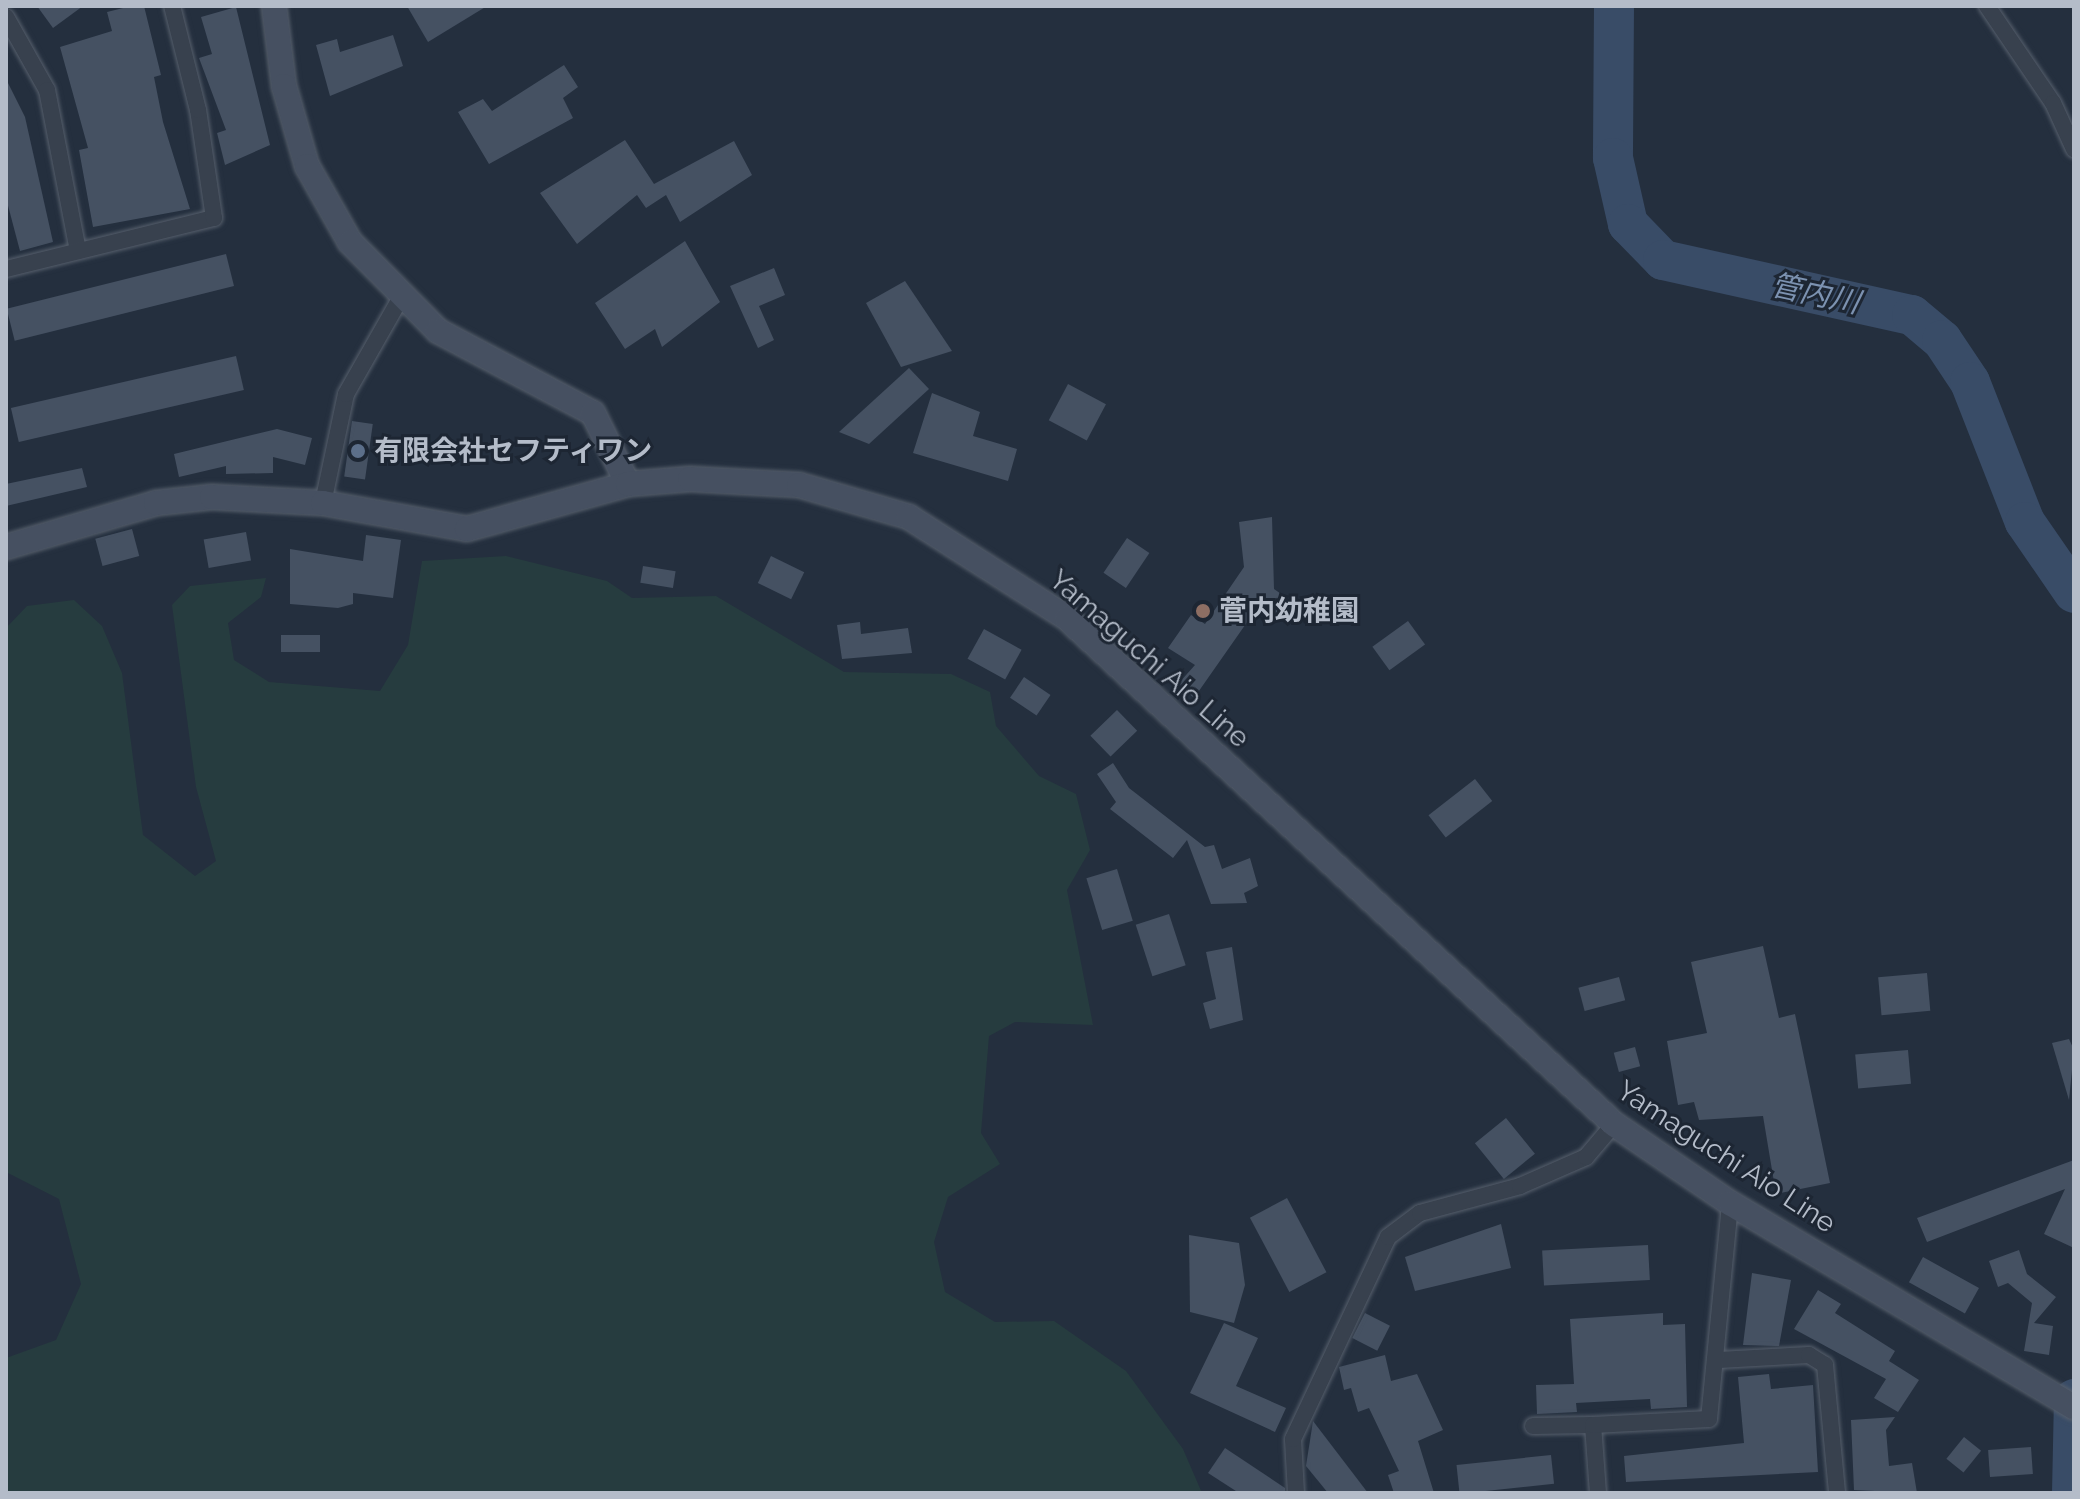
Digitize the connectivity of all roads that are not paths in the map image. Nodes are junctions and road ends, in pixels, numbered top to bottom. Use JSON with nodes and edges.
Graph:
{"nodes":[{"id":1,"x":172,"y":6,"type":"edge"},
{"id":2,"x":274,"y":6,"type":"edge"},
{"id":3,"x":1987,"y":6,"type":"edge"},
{"id":4,"x":6,"y":17,"type":"edge"},
{"id":5,"x":2074,"y":149,"type":"edge"},
{"id":6,"x":78,"y":251,"type":"junction"},
{"id":7,"x":6,"y":269,"type":"edge"},
{"id":8,"x":400,"y":299,"type":"junction"},
{"id":9,"x":628,"y":484,"type":"junction"},
{"id":10,"x":323,"y":503,"type":"junction"},
{"id":11,"x":6,"y":547,"type":"edge"},
{"id":12,"x":1614,"y":1124,"type":"junction"},
{"id":13,"x":1730,"y":1203,"type":"junction"},
{"id":14,"x":1719,"y":1360,"type":"junction"},
{"id":15,"x":2074,"y":1407,"type":"edge"},
{"id":16,"x":1593,"y":1425,"type":"junction"},
{"id":17,"x":1533,"y":1426,"type":"dead end"},
{"id":18,"x":1296,"y":1493,"type":"edge"},
{"id":19,"x":1598,"y":1493,"type":"edge"},
{"id":20,"x":1837,"y":1493,"type":"edge"}],
"edges":[{"from":1,"to":6,"type":"street"},
{"from":2,"to":8,"type":"main road"},
{"from":3,"to":5,"type":"street"},
{"from":4,"to":6,"type":"street"},
{"from":6,"to":7,"type":"street"},
{"from":8,"to":9,"type":"main road"},
{"from":8,"to":10,"type":"street"},
{"from":9,"to":10,"type":"main road","name":"Yamaguchi Aio Line"},
{"from":9,"to":12,"type":"main road","name":"Yamaguchi Aio Line"},
{"from":10,"to":11,"type":"main road","name":"Yamaguchi Aio Line"},
{"from":12,"to":13,"type":"main road","name":"Yamaguchi Aio Line"},
{"from":12,"to":18,"type":"street"},
{"from":13,"to":14,"type":"street"},
{"from":13,"to":15,"type":"main road","name":"Yamaguchi Aio Line"},
{"from":14,"to":16,"type":"street"},
{"from":14,"to":20,"type":"street"},
{"from":16,"to":17,"type":"street"},
{"from":16,"to":19,"type":"street"}]}
